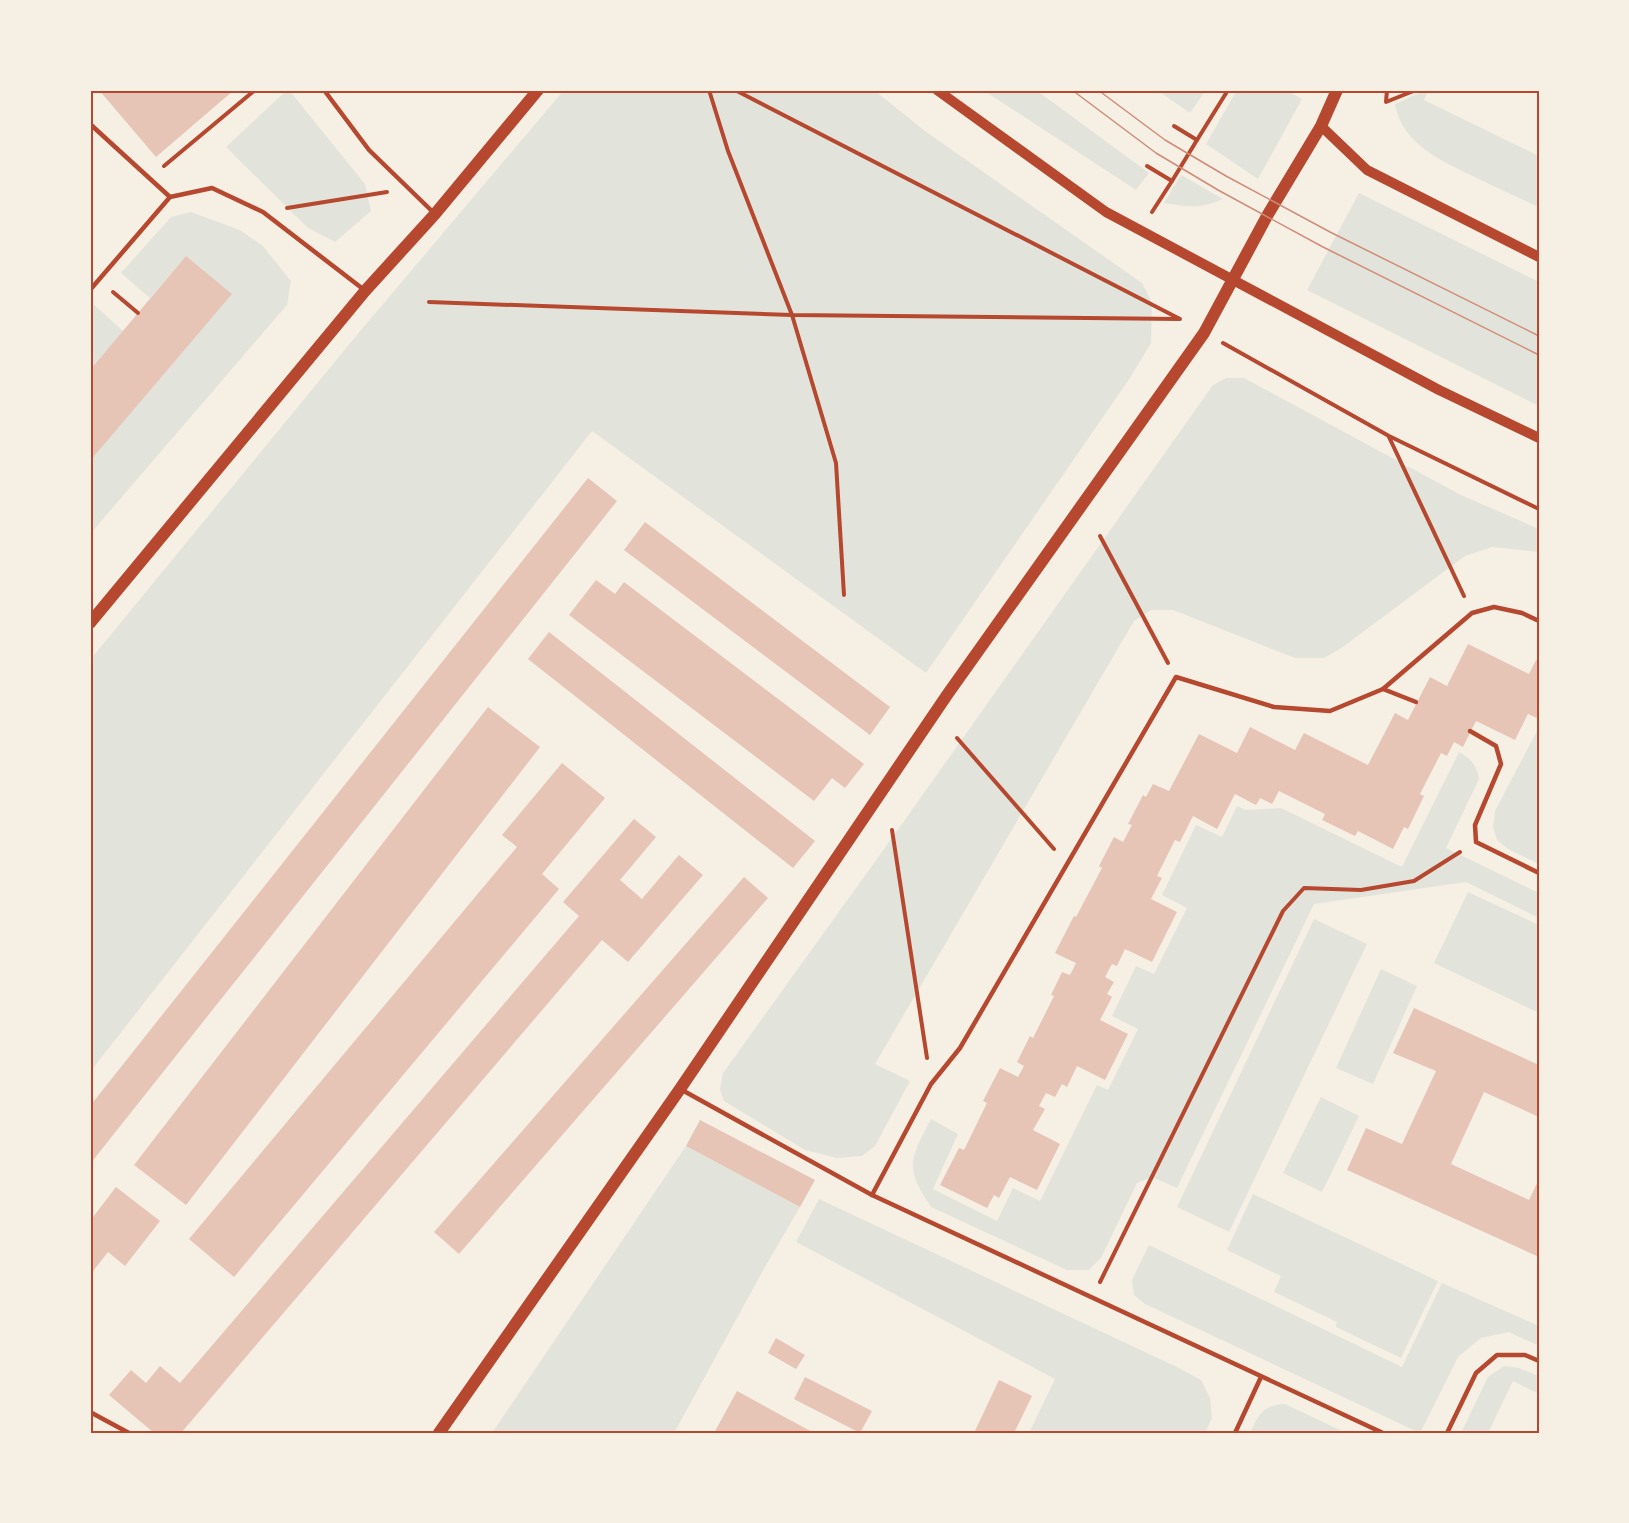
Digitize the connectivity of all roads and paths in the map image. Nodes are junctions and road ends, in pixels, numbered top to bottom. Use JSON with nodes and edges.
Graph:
{"nodes":[{"id":1,"x":255,"y":90,"type":"edge"},
{"id":2,"x":324,"y":90,"type":"edge"},
{"id":3,"x":538,"y":90,"type":"edge"},
{"id":4,"x":709,"y":90,"type":"edge"},
{"id":5,"x":735,"y":90,"type":"edge"},
{"id":6,"x":937,"y":90,"type":"edge"},
{"id":7,"x":1228,"y":90,"type":"edge"},
{"id":8,"x":1337,"y":90,"type":"edge"},
{"id":9,"x":1387,"y":90,"type":"edge"},
{"id":10,"x":1416,"y":90,"type":"edge"},
{"id":11,"x":90,"y":124,"type":"edge"},
{"id":12,"x":1174,"y":126,"type":"dead end"},
{"id":13,"x":1321,"y":126,"type":"junction"},
{"id":14,"x":1197,"y":140,"type":"junction"},
{"id":15,"x":1147,"y":166,"type":"dead end"},
{"id":16,"x":150,"y":178,"type":"junction"},
{"id":17,"x":409,"y":189,"type":"junction"},
{"id":18,"x":170,"y":197,"type":"junction"},
{"id":19,"x":263,"y":212,"type":"junction"},
{"id":20,"x":435,"y":214,"type":"junction"},
{"id":21,"x":1539,"y":257,"type":"edge"},
{"id":22,"x":98,"y":280,"type":"junction"},
{"id":23,"x":1233,"y":280,"type":"junction"},
{"id":24,"x":90,"y":290,"type":"edge"},
{"id":25,"x":365,"y":291,"type":"junction"},
{"id":26,"x":429,"y":302,"type":"dead end"},
{"id":27,"x":138,"y":314,"type":"dead end"},
{"id":28,"x":792,"y":315,"type":"junction"},
{"id":29,"x":1204,"y":333,"type":"junction"},
{"id":30,"x":1389,"y":436,"type":"junction"},
{"id":31,"x":1539,"y":438,"type":"edge"},
{"id":32,"x":1539,"y":509,"type":"edge"},
{"id":33,"x":1100,"y":536,"type":"dead end"},
{"id":34,"x":844,"y":596,"type":"dead end"},
{"id":35,"x":1472,"y":613,"type":"junction"},
{"id":36,"x":1539,"y":621,"type":"edge"},
{"id":37,"x":90,"y":623,"type":"edge"},
{"id":38,"x":1176,"y":677,"type":"junction"},
{"id":39,"x":1383,"y":689,"type":"junction"},
{"id":40,"x":1416,"y":702,"type":"dead end"},
{"id":41,"x":1470,"y":731,"type":"dead end"},
{"id":42,"x":957,"y":738,"type":"dead end"},
{"id":43,"x":892,"y":830,"type":"dead end"},
{"id":44,"x":1476,"y":842,"type":"junction"},
{"id":45,"x":1066,"y":863,"type":"junction"},
{"id":46,"x":1539,"y":873,"type":"edge"},
{"id":47,"x":931,"y":1084,"type":"junction"},
{"id":48,"x":680,"y":1089,"type":"junction"},
{"id":49,"x":872,"y":1195,"type":"junction"},
{"id":50,"x":1092,"y":1299,"type":"junction"},
{"id":51,"x":1539,"y":1361,"type":"edge"},
{"id":52,"x":1261,"y":1377,"type":"junction"},
{"id":53,"x":90,"y":1413,"type":"edge"},
{"id":54,"x":129,"y":1433,"type":"edge"},
{"id":55,"x":439,"y":1433,"type":"edge"},
{"id":56,"x":1235,"y":1433,"type":"edge"},
{"id":57,"x":1383,"y":1433,"type":"edge"},
{"id":58,"x":1447,"y":1433,"type":"edge"}],
"edges":[{"from":1,"to":16,"type":"path"},
{"from":2,"to":17,"type":"lane"},
{"from":3,"to":20,"type":"main road"},
{"from":4,"to":28,"type":"path"},
{"from":5,"to":28,"type":"path"},
{"from":6,"to":23,"type":"street"},
{"from":7,"to":14,"type":"path"},
{"from":8,"to":13,"type":"main road"},
{"from":9,"to":10,"type":"path"},
{"from":11,"to":16,"type":"lane"},
{"from":12,"to":14,"type":"path"},
{"from":13,"to":21,"type":"street"},
{"from":13,"to":23,"type":"main road"},
{"from":14,"to":15,"type":"path"},
{"from":16,"to":18,"type":"lane"},
{"from":17,"to":19,"type":"path"},
{"from":17,"to":20,"type":"lane"},
{"from":18,"to":19,"type":"lane"},
{"from":18,"to":22,"type":"lane"},
{"from":19,"to":25,"type":"lane"},
{"from":20,"to":25,"type":"main road"},
{"from":22,"to":24,"type":"lane"},
{"from":22,"to":27,"type":"path"},
{"from":23,"to":29,"type":"main road"},
{"from":23,"to":31,"type":"street"},
{"from":25,"to":37,"type":"main road"},
{"from":26,"to":28,"type":"path"},
{"from":28,"to":34,"type":"path"},
{"from":29,"to":30,"type":"path"},
{"from":29,"to":48,"type":"main road"},
{"from":30,"to":32,"type":"path"},
{"from":30,"to":35,"type":"path"},
{"from":33,"to":38,"type":"path"},
{"from":35,"to":36,"type":"lane"},
{"from":35,"to":39,"type":"lane"},
{"from":38,"to":39,"type":"lane"},
{"from":38,"to":45,"type":"lane"},
{"from":39,"to":40,"type":"lane"},
{"from":41,"to":44,"type":"lane"},
{"from":42,"to":45,"type":"path"},
{"from":43,"to":47,"type":"path"},
{"from":44,"to":46,"type":"lane"},
{"from":44,"to":50,"type":"path"},
{"from":45,"to":47,"type":"lane"},
{"from":47,"to":49,"type":"lane"},
{"from":48,"to":49,"type":"lane"},
{"from":48,"to":55,"type":"main road"},
{"from":49,"to":50,"type":"lane"},
{"from":50,"to":52,"type":"lane"},
{"from":51,"to":58,"type":"lane"},
{"from":52,"to":56,"type":"lane"},
{"from":52,"to":57,"type":"lane"},
{"from":53,"to":54,"type":"lane"}]}
